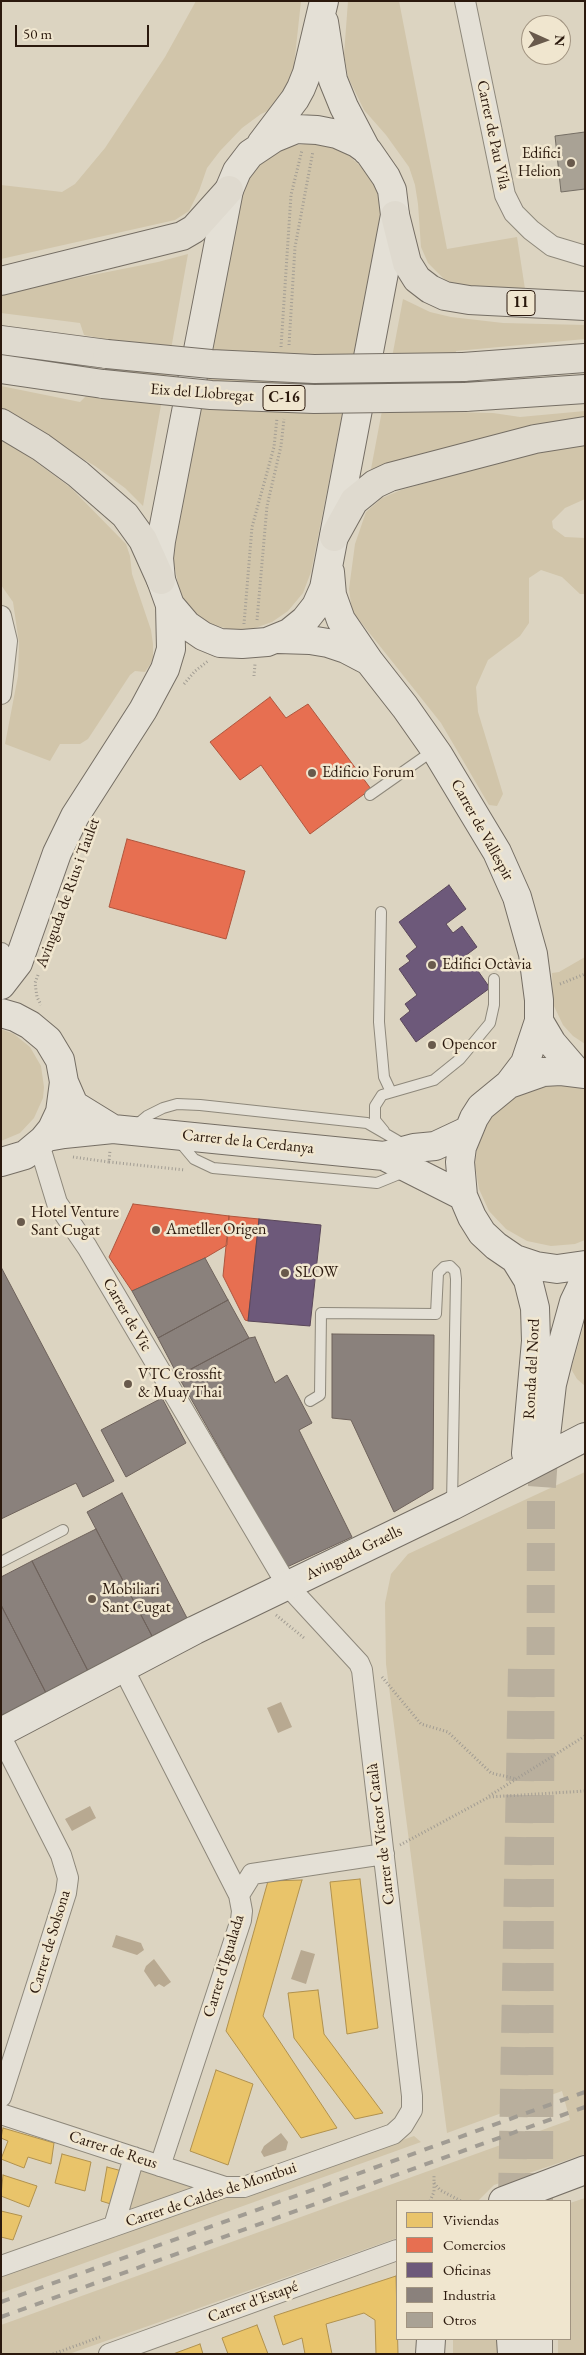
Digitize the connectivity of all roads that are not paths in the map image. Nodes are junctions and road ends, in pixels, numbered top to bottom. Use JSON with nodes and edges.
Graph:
{"nodes":[{"id":1,"x":465,"y":1,"type":"edge"},
{"id":2,"x":323,"y":7,"type":"edge"},
{"id":3,"x":260,"y":146,"type":"junction"},
{"id":4,"x":368,"y":151,"type":"junction"},
{"id":5,"x":229,"y":190,"type":"junction"},
{"id":6,"x":394,"y":215,"type":"junction"},
{"id":7,"x":585,"y":256,"type":"edge"},
{"id":8,"x":1,"y":281,"type":"edge"},
{"id":9,"x":585,"y":306,"type":"edge"},
{"id":10,"x":1,"y":340,"type":"edge"},
{"id":11,"x":585,"y":358,"type":"edge"},
{"id":12,"x":1,"y":369,"type":"edge"},
{"id":13,"x":585,"y":388,"type":"edge"},
{"id":14,"x":1,"y":423,"type":"edge"},
{"id":15,"x":585,"y":431,"type":"edge"},
{"id":16,"x":334,"y":538,"type":"junction"},
{"id":17,"x":329,"y":568,"type":"junction"},
{"id":18,"x":165,"y":592,"type":"junction"},
{"id":19,"x":1,"y":616,"type":"edge"},
{"id":20,"x":278,"y":639,"type":"junction"},
{"id":21,"x":215,"y":651,"type":"junction"},
{"id":22,"x":369,"y":662,"type":"junction"},
{"id":23,"x":1,"y":694,"type":"edge"},
{"id":24,"x":143,"y":710,"type":"junction"},
{"id":25,"x":435,"y":749,"type":"junction"},
{"id":26,"x":370,"y":795,"type":"dead end"},
{"id":27,"x":382,"y":912,"type":"dead end"},
{"id":28,"x":13,"y":970,"type":"edge"},
{"id":29,"x":494,"y":979,"type":"dead end"},
{"id":30,"x":1,"y":1013,"type":"edge"},
{"id":31,"x":539,"y":1021,"type":"junction"},
{"id":32,"x":39,"y":1031,"type":"junction"},
{"id":33,"x":581,"y":1073,"type":"edge"},
{"id":34,"x":64,"y":1082,"type":"junction"},
{"id":35,"x":509,"y":1084,"type":"junction"},
{"id":36,"x":391,"y":1092,"type":"junction"},
{"id":37,"x":121,"y":1130,"type":"junction"},
{"id":38,"x":467,"y":1131,"type":"junction"},
{"id":39,"x":174,"y":1135,"type":"junction"},
{"id":40,"x":386,"y":1146,"type":"junction"},
{"id":41,"x":42,"y":1150,"type":"junction"},
{"id":42,"x":413,"y":1159,"type":"junction"},
{"id":43,"x":1,"y":1162,"type":"edge"},
{"id":44,"x":463,"y":1196,"type":"junction"},
{"id":45,"x":515,"y":1259,"type":"junction"},
{"id":46,"x":585,"y":1265,"type":"edge"},
{"id":47,"x":585,"y":1279,"type":"edge"},
{"id":48,"x":310,"y":1400,"type":"dead end"},
{"id":49,"x":585,"y":1437,"type":"edge"},
{"id":50,"x":452,"y":1506,"type":"junction"},
{"id":51,"x":63,"y":1530,"type":"dead end"},
{"id":52,"x":1,"y":1562,"type":"edge"},
{"id":53,"x":287,"y":1585,"type":"junction"},
{"id":54,"x":122,"y":1668,"type":"junction"},
{"id":55,"x":1,"y":1732,"type":"edge"},
{"id":56,"x":1,"y":1737,"type":"edge"},
{"id":57,"x":384,"y":1854,"type":"junction"},
{"id":58,"x":239,"y":1895,"type":"junction"},
{"id":59,"x":1,"y":2097,"type":"edge"},
{"id":60,"x":412,"y":2110,"type":"joint"},
{"id":61,"x":1,"y":2114,"type":"edge"},
{"id":62,"x":134,"y":2157,"type":"junction"},
{"id":63,"x":160,"y":2166,"type":"junction"},
{"id":64,"x":585,"y":2170,"type":"edge"},
{"id":65,"x":225,"y":2187,"type":"junction"},
{"id":66,"x":506,"y":2200,"type":"edge"},
{"id":67,"x":114,"y":2226,"type":"junction"},
{"id":68,"x":396,"y":2250,"type":"edge"},
{"id":69,"x":1,"y":2266,"type":"edge"},
{"id":70,"x":431,"y":2340,"type":"edge"},
{"id":71,"x":512,"y":2340,"type":"edge"},
{"id":72,"x":538,"y":2340,"type":"edge"},
{"id":73,"x":109,"y":2354,"type":"edge"},
{"id":74,"x":430,"y":2354,"type":"edge"},
{"id":75,"x":512,"y":2354,"type":"edge"},
{"id":76,"x":538,"y":2354,"type":"edge"}],
"edges":[{"from":1,"to":7,"type":"street","name":"Carrer de Pau Vila"},
{"from":2,"to":3,"type":"main road"},
{"from":2,"to":4,"type":"main road"},
{"from":3,"to":4,"type":"main road"},
{"from":3,"to":5,"type":"main road","name":"Avinguda de Rius i Taulet"},
{"from":4,"to":6,"type":"main road"},
{"from":5,"to":8,"type":"highway"},
{"from":5,"to":18,"type":"main road","name":"Avinguda de Rius i Taulet"},
{"from":6,"to":9,"type":"highway","number":"11"},
{"from":6,"to":16,"type":"main road"},
{"from":10,"to":11,"type":"highway","name":"Eix del Llobregat","number":"C-16","bridge":true},
{"from":12,"to":13,"type":"highway","name":"Eix del Llobregat","number":"C-16","bridge":true},
{"from":14,"to":18,"type":"highway"},
{"from":15,"to":16,"type":"highway"},
{"from":16,"to":17,"type":"main road"},
{"from":17,"to":20,"type":"main road"},
{"from":17,"to":22,"type":"main road","name":"Carrer de Vallespir"},
{"from":18,"to":21,"type":"main road"},
{"from":18,"to":24,"type":"main road","name":"Avinguda de Rius i Taulet"},
{"from":19,"to":23,"type":"street"},
{"from":20,"to":21,"type":"main road"},
{"from":20,"to":22,"type":"main road","name":"Carrer de Vallespir"},
{"from":21,"to":24,"type":"main road","name":"Avinguda de Rius i Taulet"},
{"from":22,"to":25,"type":"main road","name":"Carrer de Vallespir"},
{"from":24,"to":28,"type":"main road","name":"Avinguda de Rius i Taulet"},
{"from":25,"to":26,"type":"lane"},
{"from":25,"to":31,"type":"main road","name":"Carrer de Vallespir"},
{"from":27,"to":36,"type":"lane"},
{"from":28,"to":32,"type":"main road","name":"Avinguda de Rius i Taulet"},
{"from":29,"to":36,"type":"lane"},
{"from":30,"to":32,"type":"main road"},
{"from":31,"to":33,"type":"main road","name":"Carrer de Vallespir"},
{"from":31,"to":35,"type":"main road","name":"Carrer de Vallespir"},
{"from":32,"to":34,"type":"main road","name":"Avinguda de Rius i Taulet"},
{"from":33,"to":35,"type":"main road"},
{"from":34,"to":37,"type":"main road","name":"Carrer de la Cerdanya"},
{"from":34,"to":41,"type":"main road"},
{"from":35,"to":38,"type":"main road"},
{"from":36,"to":40,"type":"lane"},
{"from":37,"to":39,"type":"main road","name":"Carrer de la Cerdanya"},
{"from":37,"to":40,"type":"lane"},
{"from":37,"to":41,"type":"main road","name":"Carrer de la Cerdanya"},
{"from":38,"to":42,"type":"main road","name":"Carrer de la Cerdanya"},
{"from":38,"to":44,"type":"main road"},
{"from":39,"to":40,"type":"main road","name":"Carrer de la Cerdanya"},
{"from":39,"to":42,"type":"lane"},
{"from":40,"to":42,"type":"main road","name":"Carrer de la Cerdanya"},
{"from":41,"to":43,"type":"main road"},
{"from":41,"to":53,"type":"street","name":"Carrer de Vic"},
{"from":42,"to":44,"type":"main road"},
{"from":44,"to":45,"type":"main road"},
{"from":45,"to":46,"type":"main road"},
{"from":45,"to":47,"type":"main road","name":"Ronda del Nord"},
{"from":48,"to":50,"type":"lane"},
{"from":49,"to":50,"type":"main road","name":"Avinguda Graells"},
{"from":50,"to":53,"type":"main road","name":"Avinguda Graells"},
{"from":51,"to":52,"type":"lane"},
{"from":53,"to":54,"type":"main road","name":"Avinguda Graells"},
{"from":53,"to":57,"type":"street","name":"Carrer de Víctor Català"},
{"from":54,"to":55,"type":"main road","name":"Avinguda Graells"},
{"from":54,"to":58,"type":"street","name":"Carrer d'Igualada"},
{"from":56,"to":59,"type":"street","name":"Carrer de Solsona"},
{"from":57,"to":58,"type":"street"},
{"from":57,"to":60,"type":"street","name":"Carrer de Víctor Català"},
{"from":58,"to":63,"type":"street","name":"Carrer d'Igualada"},
{"from":60,"to":65,"type":"street","name":"Carrer de Caldes de Montbui"},
{"from":61,"to":62,"type":"street","name":"Carrer de Reus"},
{"from":62,"to":63,"type":"street","name":"Carrer de Reus"},
{"from":62,"to":67,"type":"street"},
{"from":63,"to":65,"type":"street","name":"Carrer de Reus"},
{"from":64,"to":66,"type":"main road"},
{"from":65,"to":67,"type":"street","name":"Carrer de Caldes de Montbui"},
{"from":67,"to":69,"type":"street","name":"Carrer de Caldes de Montbui"},
{"from":68,"to":73,"type":"street","name":"Carrer d'Estapé"},
{"from":70,"to":74,"type":"main road"},
{"from":71,"to":75,"type":"main road"},
{"from":72,"to":76,"type":"main road"}]}
